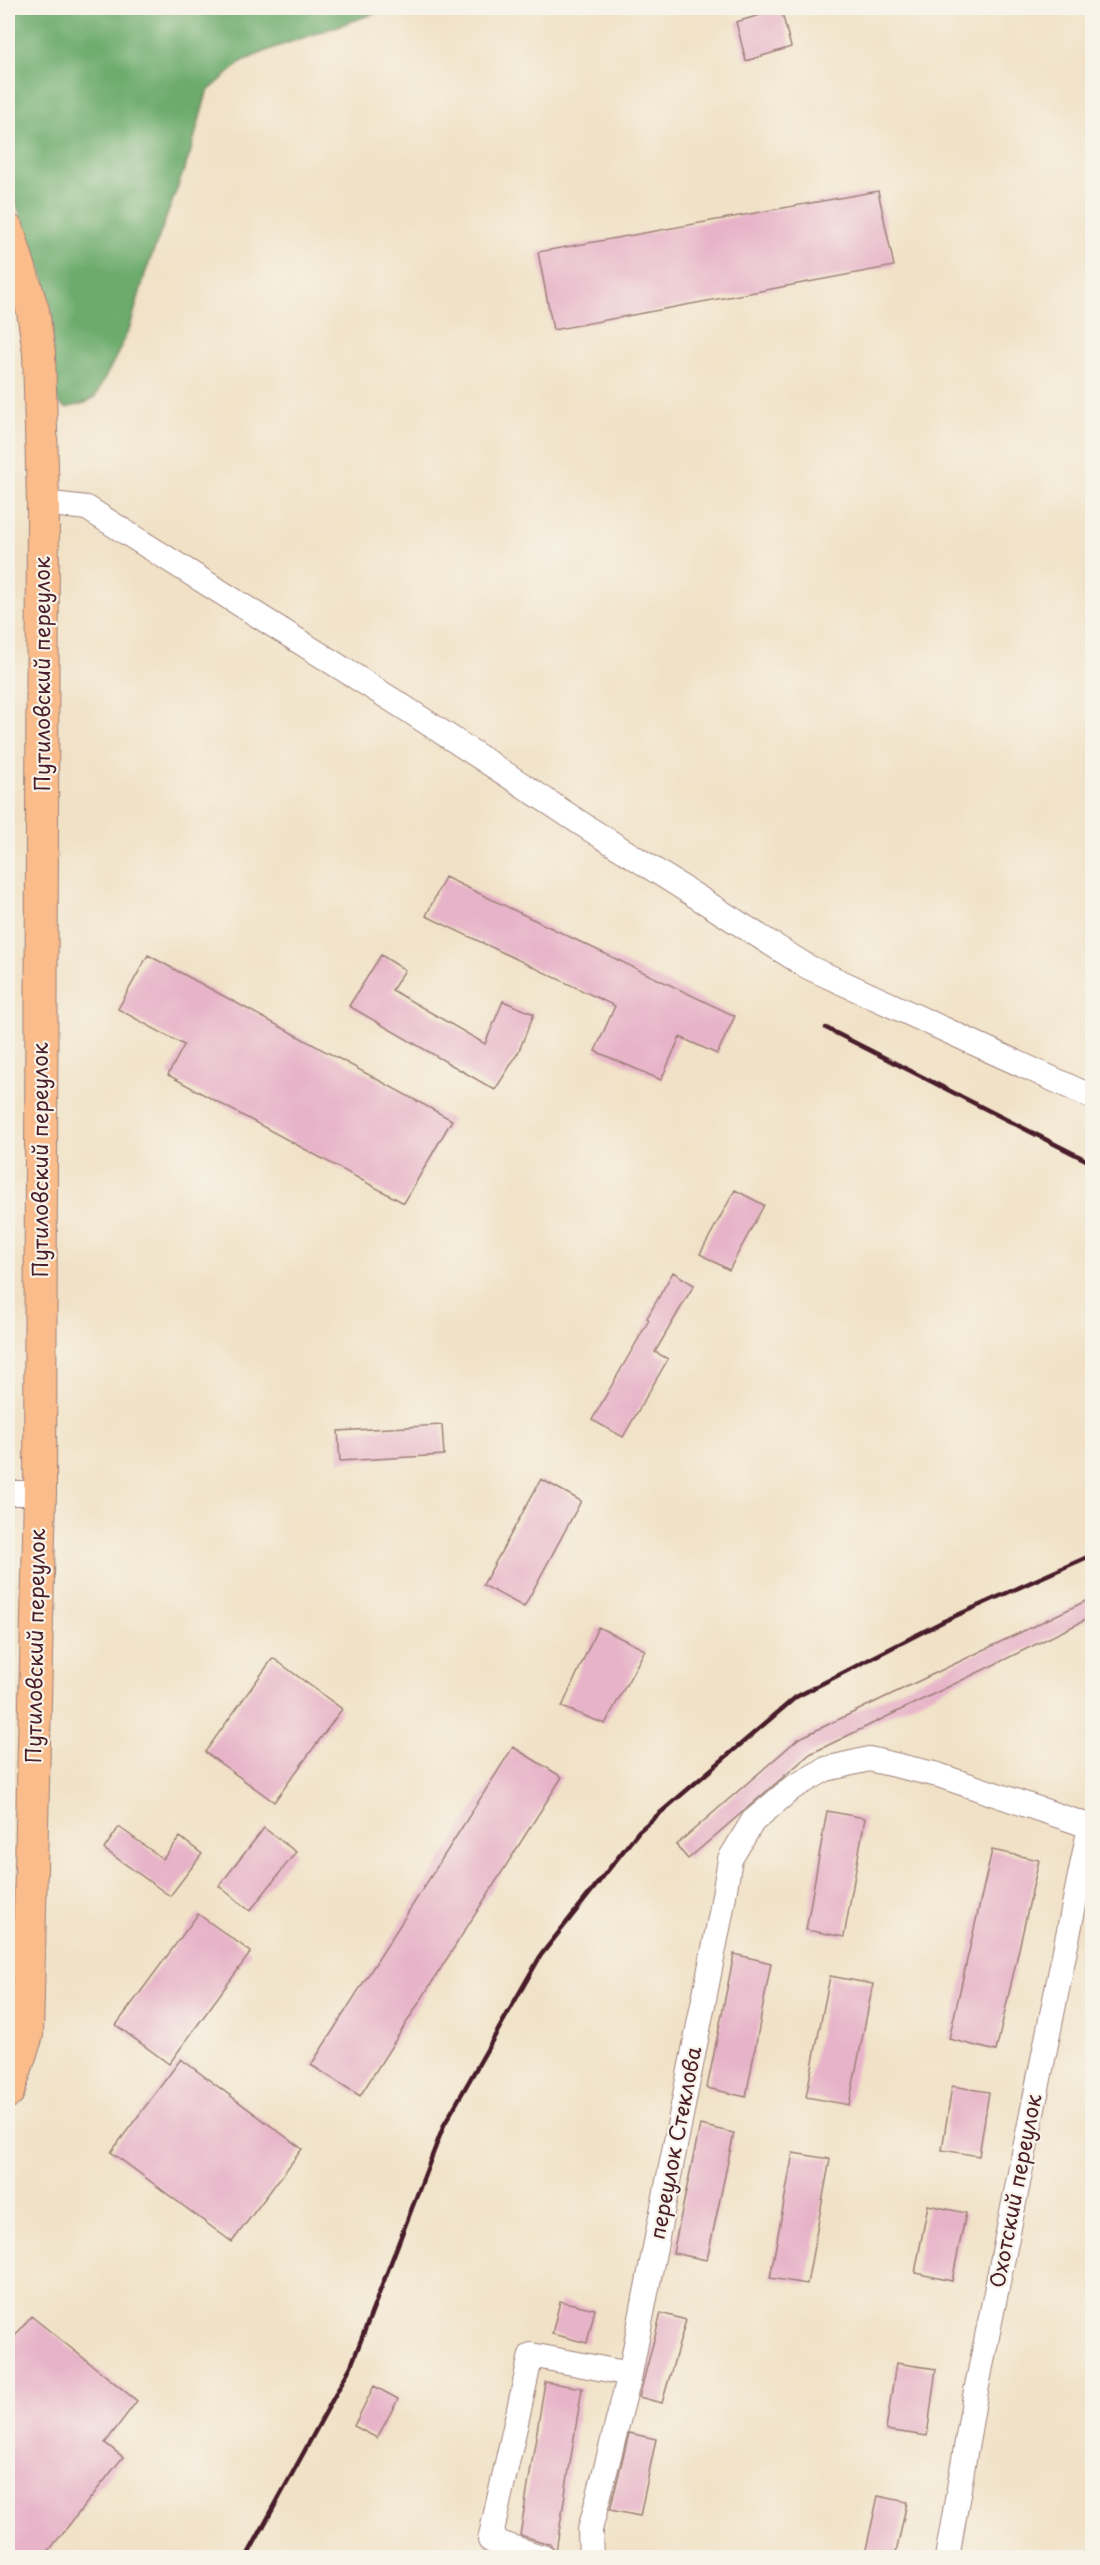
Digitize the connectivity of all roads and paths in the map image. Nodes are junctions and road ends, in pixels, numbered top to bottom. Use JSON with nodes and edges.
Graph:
{"nodes":[{"id":1,"x":8,"y":230,"type":"edge"},
{"id":2,"x":43,"y":503,"type":"junction"},
{"id":3,"x":1092,"y":1097,"type":"edge"},
{"id":4,"x":8,"y":1493,"type":"edge"},
{"id":5,"x":40,"y":1493,"type":"junction"},
{"id":6,"x":1091,"y":1827,"type":"edge"},
{"id":7,"x":8,"y":2092,"type":"edge"},
{"id":8,"x":630,"y":2373,"type":"junction"},
{"id":9,"x":544,"y":2558,"type":"edge"},
{"id":10,"x":591,"y":2558,"type":"edge"},
{"id":11,"x":947,"y":2558,"type":"edge"}],
"edges":[{"from":1,"to":2,"type":"main road","name":"Путиловский переулок"},
{"from":2,"to":3,"type":"street"},
{"from":2,"to":5,"type":"main road","name":"Путиловский переулок"},
{"from":4,"to":5,"type":"street"},
{"from":5,"to":7,"type":"main road","name":"Путиловский переулок"},
{"from":6,"to":8,"type":"street","name":"переулок Стеклова"},
{"from":6,"to":11,"type":"street","name":"Охотский переулок"},
{"from":8,"to":9,"type":"street"},
{"from":8,"to":10,"type":"street","name":"переулок Стеклова"}]}
